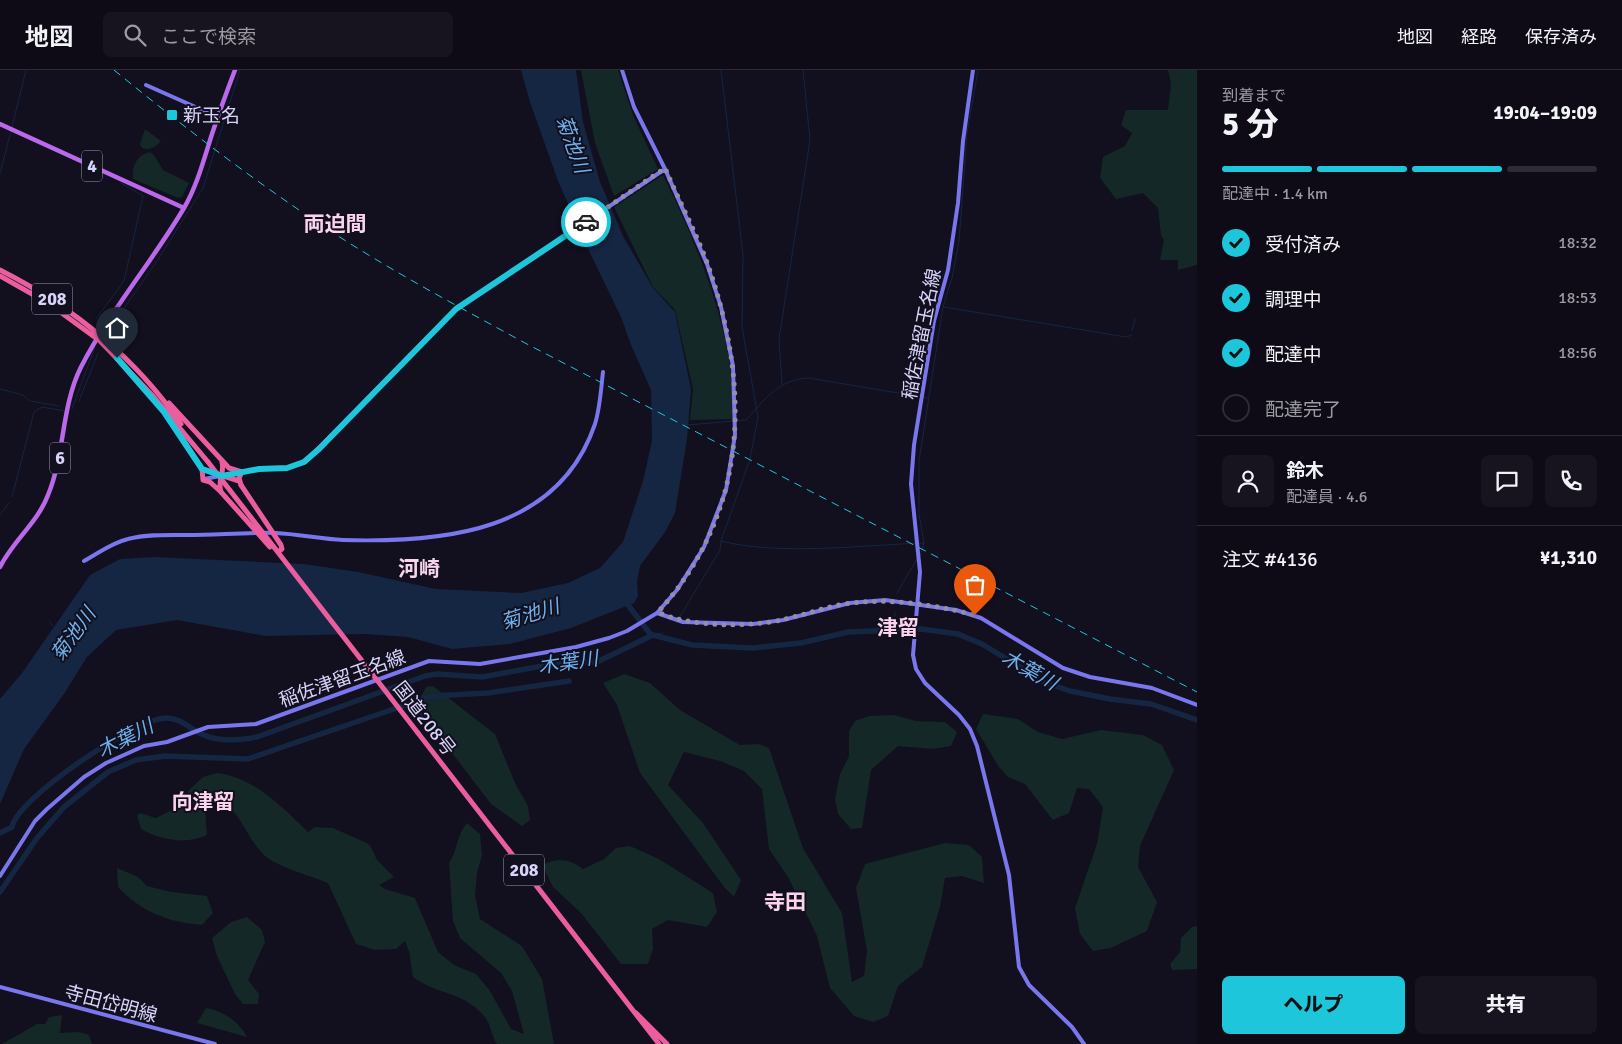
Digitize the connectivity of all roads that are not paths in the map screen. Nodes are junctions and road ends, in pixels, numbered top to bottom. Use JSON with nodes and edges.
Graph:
{"nodes":[{"id":1,"x":235,"y":70,"type":"edge"},
{"id":2,"x":622,"y":70,"type":"edge"},
{"id":3,"x":973,"y":70,"type":"edge"},
{"id":4,"x":146,"y":85,"type":"dead end"},
{"id":5,"x":218,"y":117,"type":"junction"},
{"id":6,"x":0,"y":124,"type":"edge"},
{"id":7,"x":665,"y":168,"type":"junction"},
{"id":8,"x":184,"y":208,"type":"junction"},
{"id":9,"x":0,"y":270,"type":"edge"},
{"id":10,"x":0,"y":276,"type":"edge"},
{"id":11,"x":101,"y":334,"type":"junction"},
{"id":12,"x":97,"y":339,"type":"junction"},
{"id":13,"x":603,"y":372,"type":"dead end"},
{"id":14,"x":146,"y":379,"type":"junction"},
{"id":15,"x":145,"y":388,"type":"junction"},
{"id":16,"x":196,"y":448,"type":"junction"},
{"id":17,"x":220,"y":458,"type":"junction"},
{"id":18,"x":202,"y":469,"type":"junction"},
{"id":19,"x":242,"y":472,"type":"junction"},
{"id":20,"x":222,"y":476,"type":"junction"},
{"id":21,"x":203,"y":480,"type":"junction"},
{"id":22,"x":240,"y":483,"type":"junction"},
{"id":23,"x":221,"y":492,"type":"junction"},
{"id":24,"x":278,"y":552,"type":"junction"},
{"id":25,"x":84,"y":561,"type":"dead end"},
{"id":26,"x":0,"y":567,"type":"edge"},
{"id":27,"x":289,"y":567,"type":"junction"},
{"id":28,"x":918,"y":605,"type":"junction"},
{"id":29,"x":658,"y":612,"type":"junction"},
{"id":30,"x":1197,"y":705,"type":"edge"},
{"id":31,"x":0,"y":876,"type":"edge"},
{"id":32,"x":0,"y":987,"type":"edge"},
{"id":33,"x":630,"y":1008,"type":"junction"},
{"id":34,"x":215,"y":1044,"type":"edge"},
{"id":35,"x":659,"y":1044,"type":"edge"},
{"id":36,"x":667,"y":1044,"type":"edge"},
{"id":37,"x":1084,"y":1044,"type":"edge"}],
"edges":[{"from":1,"to":5,"type":"main road"},
{"from":2,"to":7,"type":"main road"},
{"from":3,"to":28,"type":"main road","name":"稲佐津留玉名線"},
{"from":4,"to":5,"type":"main road"},
{"from":5,"to":8,"type":"main road"},
{"from":6,"to":8,"type":"main road","number":"4"},
{"from":7,"to":19,"type":"main road"},
{"from":7,"to":29,"type":"main road","name":"稲佐津留玉名線"},
{"from":8,"to":11,"type":"main road"},
{"from":9,"to":11,"type":"highway","name":"国道208号","number":"208"},
{"from":10,"to":12,"type":"highway","name":"国道208号","number":"208"},
{"from":11,"to":12,"type":"main road"},
{"from":11,"to":14,"type":"highway","name":"国道208号","number":"208"},
{"from":12,"to":15,"type":"highway","name":"国道208号","number":"208"},
{"from":12,"to":26,"type":"main road","number":"6"},
{"from":13,"to":25,"type":"main road"},
{"from":14,"to":16,"type":"highway","name":"国道208号","number":"208"},
{"from":14,"to":17,"type":"highway"},
{"from":15,"to":16,"type":"highway","name":"国道208号","number":"208"},
{"from":15,"to":18,"type":"highway"},
{"from":16,"to":24,"type":"highway","name":"国道208号","number":"208","bridge":true},
{"from":17,"to":19,"type":"highway"},
{"from":17,"to":20,"type":"highway"},
{"from":18,"to":20,"type":"highway"},
{"from":18,"to":21,"type":"highway"},
{"from":19,"to":20,"type":"main road"},
{"from":19,"to":22,"type":"highway"},
{"from":20,"to":21,"type":"main road"},
{"from":20,"to":22,"type":"highway"},
{"from":20,"to":23,"type":"highway"},
{"from":21,"to":23,"type":"highway"},
{"from":22,"to":24,"type":"highway","bridge":true},
{"from":23,"to":27,"type":"highway","bridge":true},
{"from":24,"to":27,"type":"highway","name":"国道208号","number":"208","bridge":true},
{"from":27,"to":33,"type":"highway","name":"国道208号","number":"208","bridge":true},
{"from":28,"to":29,"type":"main road"},
{"from":28,"to":30,"type":"main road"},
{"from":28,"to":37,"type":"main road","name":"稲佐津留玉名線"},
{"from":29,"to":31,"type":"main road","name":"稲佐津留玉名線"},
{"from":32,"to":34,"type":"main road","name":"寺田岱明線"},
{"from":33,"to":35,"type":"highway","name":"国道208号","number":"208"},
{"from":33,"to":36,"type":"highway","name":"国道208号","number":"208"}]}
